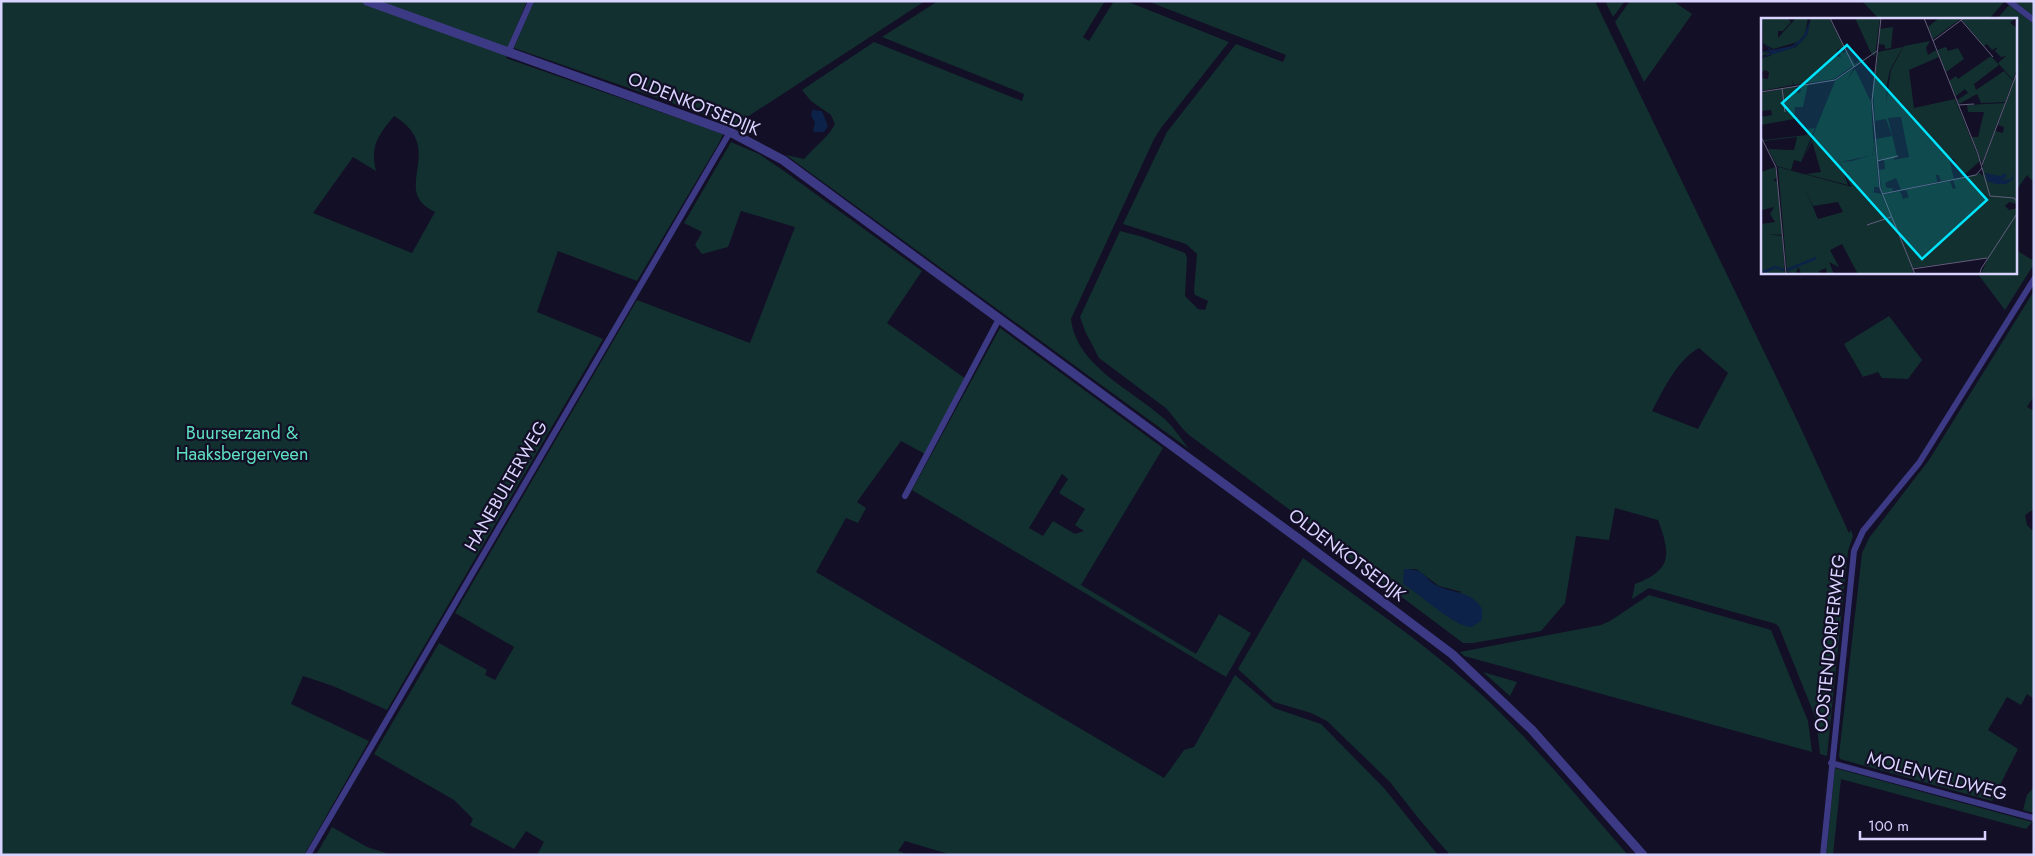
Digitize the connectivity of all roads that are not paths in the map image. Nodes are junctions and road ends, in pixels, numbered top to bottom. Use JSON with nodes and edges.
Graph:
{"nodes":[{"id":1,"x":367,"y":1,"type":"edge"},
{"id":2,"x":531,"y":1,"type":"edge"},
{"id":3,"x":2009,"y":1,"type":"edge"},
{"id":4,"x":2034,"y":20,"type":"edge"},
{"id":5,"x":509,"y":51,"type":"junction"},
{"id":6,"x":730,"y":132,"type":"junction"},
{"id":7,"x":2034,"y":279,"type":"edge"},
{"id":8,"x":999,"y":319,"type":"junction"},
{"id":9,"x":905,"y":496,"type":"dead end"},
{"id":10,"x":1831,"y":763,"type":"junction"},
{"id":11,"x":2034,"y":818,"type":"edge"},
{"id":12,"x":308,"y":855,"type":"edge"},
{"id":13,"x":1643,"y":855,"type":"edge"},
{"id":14,"x":1823,"y":855,"type":"edge"}],
"edges":[{"from":1,"to":5,"type":"street","name":"OLDENKOTSEDIJK"},
{"from":2,"to":5,"type":"street"},
{"from":3,"to":4,"type":"street"},
{"from":5,"to":6,"type":"street","name":"OLDENKOTSEDIJK"},
{"from":6,"to":8,"type":"street","name":"OLDENKOTSEDIJK"},
{"from":6,"to":12,"type":"street","name":"HANEBULTERWEG"},
{"from":7,"to":10,"type":"street","name":"OOSTENDORPERWEG"},
{"from":8,"to":9,"type":"street"},
{"from":8,"to":13,"type":"street","name":"OLDENKOTSEDIJK"},
{"from":10,"to":11,"type":"street","name":"MOLENVELDWEG"},
{"from":10,"to":14,"type":"street","name":"OOSTENDORPERWEG"}]}
